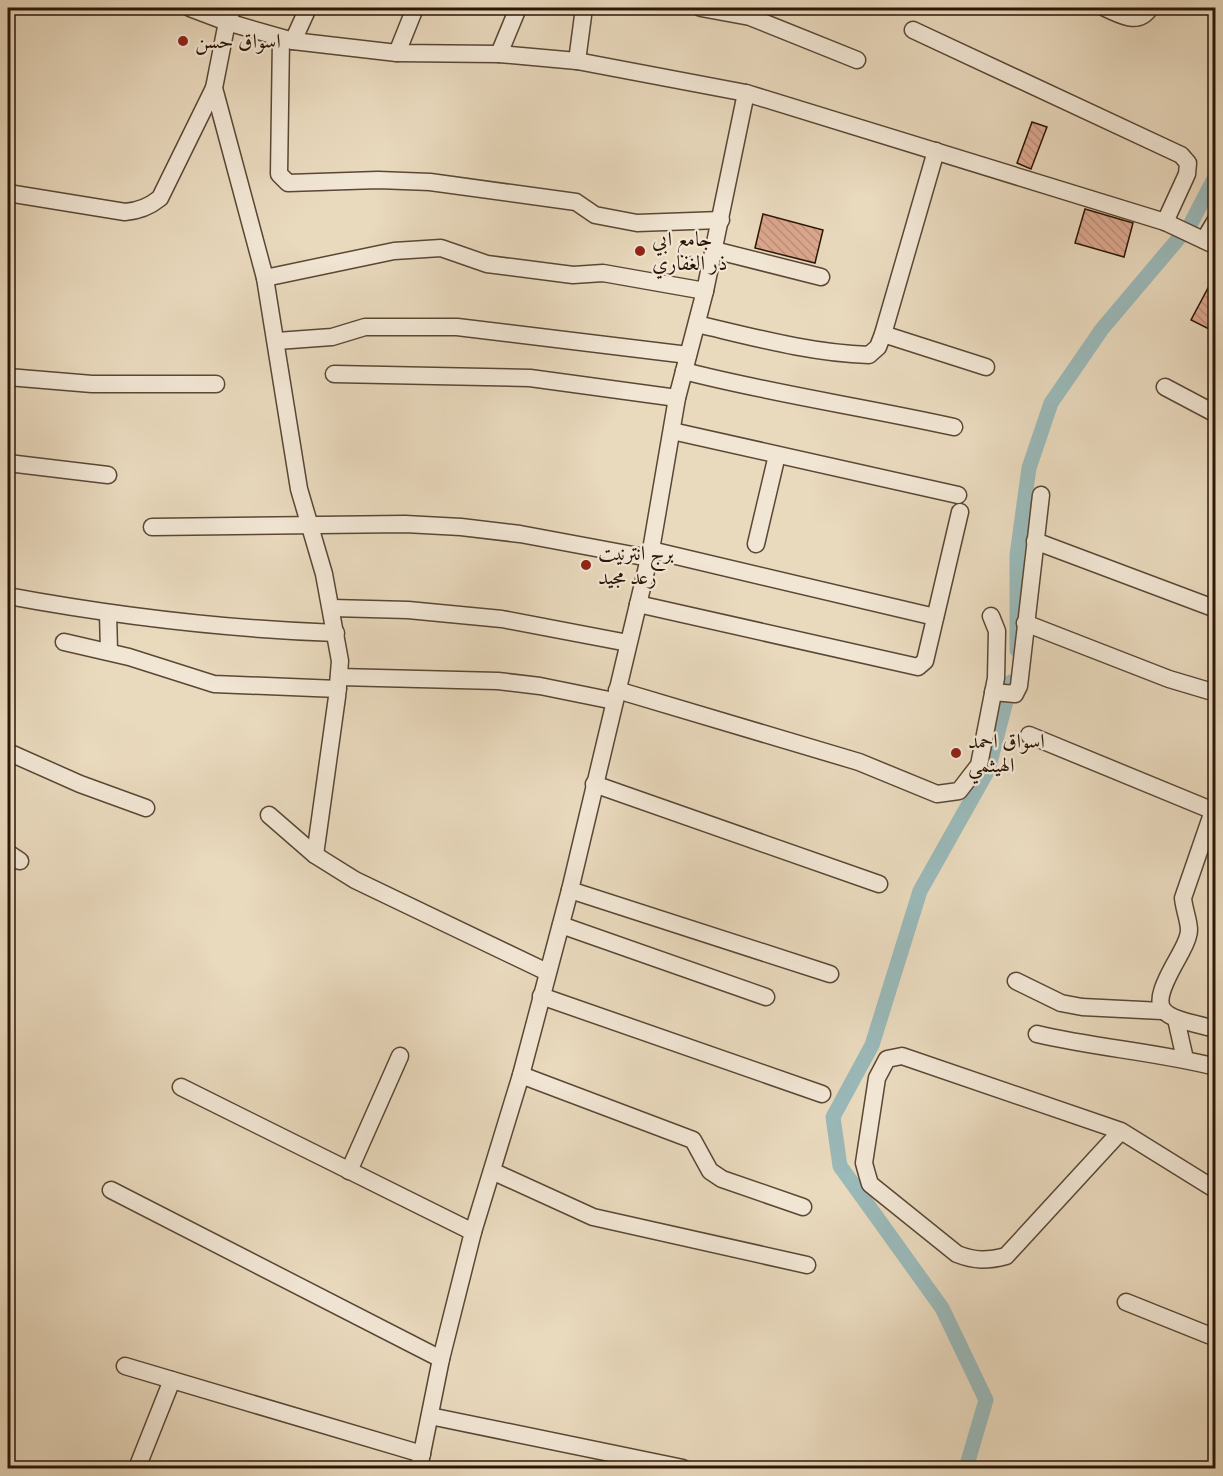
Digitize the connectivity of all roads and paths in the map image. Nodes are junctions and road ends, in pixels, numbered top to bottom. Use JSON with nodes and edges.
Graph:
{"nodes":[{"id":1,"x":190,"y":8,"type":"edge"},
{"id":2,"x":308,"y":8,"type":"edge"},
{"id":3,"x":415,"y":8,"type":"edge"},
{"id":4,"x":518,"y":8,"type":"edge"},
{"id":5,"x":584,"y":8,"type":"edge"},
{"id":6,"x":701,"y":8,"type":"edge"},
{"id":7,"x":1105,"y":8,"type":"edge"},
{"id":8,"x":1150,"y":8,"type":"edge"},
{"id":9,"x":230,"y":15,"type":"edge"},
{"id":10,"x":913,"y":30,"type":"dead end"},
{"id":11,"x":287,"y":39,"type":"junction"},
{"id":12,"x":397,"y":53,"type":"junction"},
{"id":13,"x":499,"y":54,"type":"junction"},
{"id":14,"x":857,"y":60,"type":"dead end"},
{"id":15,"x":577,"y":61,"type":"junction"},
{"id":16,"x":214,"y":88,"type":"junction"},
{"id":17,"x":746,"y":93,"type":"junction"},
{"id":18,"x":936,"y":151,"type":"junction"},
{"id":19,"x":8,"y":193,"type":"edge"},
{"id":20,"x":721,"y":220,"type":"junction"},
{"id":21,"x":1215,"y":220,"type":"edge"},
{"id":22,"x":1165,"y":222,"type":"junction"},
{"id":23,"x":1206,"y":241,"type":"edge"},
{"id":24,"x":714,"y":250,"type":"junction"},
{"id":25,"x":821,"y":277,"type":"dead end"},
{"id":26,"x":265,"y":278,"type":"junction"},
{"id":27,"x":705,"y":291,"type":"junction"},
{"id":28,"x":697,"y":324,"type":"junction"},
{"id":29,"x":883,"y":334,"type":"junction"},
{"id":30,"x":277,"y":341,"type":"junction"},
{"id":31,"x":686,"y":363,"type":"junction"},
{"id":32,"x":986,"y":367,"type":"dead end"},
{"id":33,"x":334,"y":374,"type":"dead end"},
{"id":34,"x":8,"y":377,"type":"edge"},
{"id":35,"x":216,"y":384,"type":"dead end"},
{"id":36,"x":1165,"y":387,"type":"dead end"},
{"id":37,"x":677,"y":398,"type":"junction"},
{"id":38,"x":1215,"y":414,"type":"edge"},
{"id":39,"x":954,"y":427,"type":"dead end"},
{"id":40,"x":672,"y":431,"type":"junction"},
{"id":41,"x":777,"y":455,"type":"junction"},
{"id":42,"x":8,"y":463,"type":"edge"},
{"id":43,"x":108,"y":475,"type":"dead end"},
{"id":44,"x":958,"y":495,"type":"dead end"},
{"id":45,"x":1041,"y":495,"type":"dead end"},
{"id":46,"x":960,"y":512,"type":"dead end"},
{"id":47,"x":308,"y":526,"type":"junction"},
{"id":48,"x":152,"y":527,"type":"dead end"},
{"id":49,"x":1035,"y":541,"type":"junction"},
{"id":50,"x":756,"y":544,"type":"dead end"},
{"id":51,"x":650,"y":554,"type":"junction"},
{"id":52,"x":8,"y":596,"type":"edge"},
{"id":53,"x":638,"y":604,"type":"junction"},
{"id":54,"x":332,"y":608,"type":"junction"},
{"id":55,"x":1215,"y":609,"type":"edge"},
{"id":56,"x":108,"y":613,"type":"junction"},
{"id":57,"x":991,"y":616,"type":"dead end"},
{"id":58,"x":935,"y":617,"type":"junction"},
{"id":59,"x":1025,"y":623,"type":"junction"},
{"id":60,"x":336,"y":633,"type":"junction"},
{"id":61,"x":64,"y":642,"type":"dead end"},
{"id":62,"x":628,"y":643,"type":"junction"},
{"id":63,"x":109,"y":651,"type":"junction"},
{"id":64,"x":338,"y":683,"type":"junction"},
{"id":65,"x":993,"y":692,"type":"junction"},
{"id":66,"x":1215,"y":693,"type":"edge"},
{"id":67,"x":615,"y":696,"type":"junction"},
{"id":68,"x":1029,"y":735,"type":"dead end"},
{"id":69,"x":8,"y":752,"type":"edge"},
{"id":70,"x":594,"y":784,"type":"junction"},
{"id":71,"x":146,"y":808,"type":"dead end"},
{"id":72,"x":1214,"y":811,"type":"edge"},
{"id":73,"x":269,"y":815,"type":"dead end"},
{"id":74,"x":315,"y":855,"type":"junction"},
{"id":75,"x":879,"y":884,"type":"dead end"},
{"id":76,"x":570,"y":890,"type":"junction"},
{"id":77,"x":561,"y":925,"type":"junction"},
{"id":78,"x":547,"y":972,"type":"junction"},
{"id":79,"x":830,"y":974,"type":"dead end"},
{"id":80,"x":1016,"y":981,"type":"dead end"},
{"id":81,"x":541,"y":996,"type":"junction"},
{"id":82,"x":766,"y":997,"type":"dead end"},
{"id":83,"x":1169,"y":1015,"type":"junction"},
{"id":84,"x":1215,"y":1029,"type":"edge"},
{"id":85,"x":1037,"y":1034,"type":"dead end"},
{"id":86,"x":400,"y":1056,"type":"dead end"},
{"id":87,"x":1185,"y":1059,"type":"junction"},
{"id":88,"x":1215,"y":1067,"type":"edge"},
{"id":89,"x":521,"y":1075,"type":"junction"},
{"id":90,"x":181,"y":1087,"type":"dead end"},
{"id":91,"x":822,"y":1094,"type":"dead end"},
{"id":92,"x":1122,"y":1131,"type":"junction"},
{"id":93,"x":350,"y":1171,"type":"junction"},
{"id":94,"x":492,"y":1171,"type":"junction"},
{"id":95,"x":111,"y":1190,"type":"dead end"},
{"id":96,"x":1215,"y":1190,"type":"edge"},
{"id":97,"x":803,"y":1207,"type":"dead end"},
{"id":98,"x":473,"y":1232,"type":"junction"},
{"id":99,"x":807,"y":1265,"type":"dead end"},
{"id":100,"x":1126,"y":1302,"type":"dead end"},
{"id":101,"x":1215,"y":1338,"type":"edge"},
{"id":102,"x":441,"y":1359,"type":"junction"},
{"id":103,"x":125,"y":1366,"type":"dead end"},
{"id":104,"x":172,"y":1380,"type":"junction"},
{"id":105,"x":430,"y":1416,"type":"junction"},
{"id":106,"x":421,"y":1461,"type":"edge"},
{"id":107,"x":137,"y":1468,"type":"edge"},
{"id":108,"x":683,"y":1468,"type":"edge"}],
"edges":[{"from":1,"to":9,"type":"street"},
{"from":2,"to":11,"type":"street"},
{"from":3,"to":12,"type":"street"},
{"from":4,"to":13,"type":"street"},
{"from":5,"to":15,"type":"street"},
{"from":6,"to":14,"type":"street"},
{"from":7,"to":8,"type":"street"},
{"from":9,"to":11,"type":"street"},
{"from":9,"to":16,"type":"street"},
{"from":10,"to":22,"type":"street"},
{"from":11,"to":12,"type":"street"},
{"from":11,"to":20,"type":"street"},
{"from":12,"to":13,"type":"street"},
{"from":13,"to":15,"type":"street"},
{"from":15,"to":17,"type":"street"},
{"from":16,"to":19,"type":"street"},
{"from":16,"to":26,"type":"street"},
{"from":17,"to":18,"type":"street"},
{"from":17,"to":20,"type":"street"},
{"from":18,"to":22,"type":"street"},
{"from":18,"to":29,"type":"street"},
{"from":20,"to":24,"type":"street"},
{"from":21,"to":23,"type":"street"},
{"from":22,"to":23,"type":"street"},
{"from":24,"to":25,"type":"street"},
{"from":24,"to":27,"type":"street"},
{"from":26,"to":27,"type":"street"},
{"from":26,"to":30,"type":"street"},
{"from":27,"to":28,"type":"street"},
{"from":28,"to":29,"type":"street"},
{"from":28,"to":31,"type":"street"},
{"from":29,"to":32,"type":"street"},
{"from":30,"to":31,"type":"street"},
{"from":30,"to":47,"type":"street"},
{"from":31,"to":37,"type":"street"},
{"from":31,"to":39,"type":"street"},
{"from":33,"to":37,"type":"street"},
{"from":34,"to":35,"type":"street"},
{"from":36,"to":38,"type":"street"},
{"from":37,"to":40,"type":"street"},
{"from":40,"to":41,"type":"street"},
{"from":40,"to":51,"type":"street"},
{"from":41,"to":44,"type":"street"},
{"from":41,"to":50,"type":"street"},
{"from":42,"to":43,"type":"street"},
{"from":45,"to":49,"type":"street"},
{"from":46,"to":58,"type":"street"},
{"from":47,"to":48,"type":"street"},
{"from":47,"to":51,"type":"street"},
{"from":47,"to":54,"type":"street"},
{"from":49,"to":55,"type":"street"},
{"from":49,"to":59,"type":"street"},
{"from":51,"to":53,"type":"street"},
{"from":51,"to":58,"type":"street"},
{"from":52,"to":56,"type":"street"},
{"from":53,"to":58,"type":"street"},
{"from":53,"to":62,"type":"street"},
{"from":54,"to":60,"type":"street"},
{"from":54,"to":62,"type":"street"},
{"from":56,"to":60,"type":"street"},
{"from":56,"to":63,"type":"street"},
{"from":57,"to":65,"type":"street"},
{"from":59,"to":65,"type":"street"},
{"from":59,"to":66,"type":"street"},
{"from":60,"to":64,"type":"street"},
{"from":61,"to":63,"type":"street"},
{"from":62,"to":67,"type":"street"},
{"from":63,"to":64,"type":"street"},
{"from":64,"to":67,"type":"street"},
{"from":64,"to":74,"type":"street"},
{"from":65,"to":67,"type":"street"},
{"from":67,"to":70,"type":"street"},
{"from":68,"to":72,"type":"street"},
{"from":69,"to":71,"type":"street"},
{"from":70,"to":75,"type":"street"},
{"from":70,"to":76,"type":"street"},
{"from":72,"to":83,"type":"street"},
{"from":73,"to":74,"type":"street"},
{"from":74,"to":78,"type":"street"},
{"from":76,"to":77,"type":"street"},
{"from":76,"to":79,"type":"street"},
{"from":77,"to":78,"type":"street"},
{"from":77,"to":82,"type":"street"},
{"from":78,"to":81,"type":"street"},
{"from":80,"to":83,"type":"street"},
{"from":81,"to":89,"type":"street"},
{"from":81,"to":91,"type":"street"},
{"from":83,"to":84,"type":"street"},
{"from":83,"to":87,"type":"street"},
{"from":85,"to":87,"type":"street"},
{"from":86,"to":93,"type":"street"},
{"from":87,"to":88,"type":"street"},
{"from":89,"to":94,"type":"street"},
{"from":89,"to":97,"type":"street"},
{"from":90,"to":93,"type":"street"},
{"from":92,"to":92,"type":"street"},
{"from":92,"to":96,"type":"street"},
{"from":93,"to":98,"type":"street"},
{"from":94,"to":98,"type":"street"},
{"from":94,"to":99,"type":"street"},
{"from":95,"to":102,"type":"street"},
{"from":98,"to":102,"type":"street"},
{"from":100,"to":101,"type":"street"},
{"from":102,"to":105,"type":"street"},
{"from":103,"to":104,"type":"street"},
{"from":104,"to":106,"type":"street"},
{"from":104,"to":107,"type":"street"},
{"from":105,"to":106,"type":"street"},
{"from":105,"to":108,"type":"street"}]}
